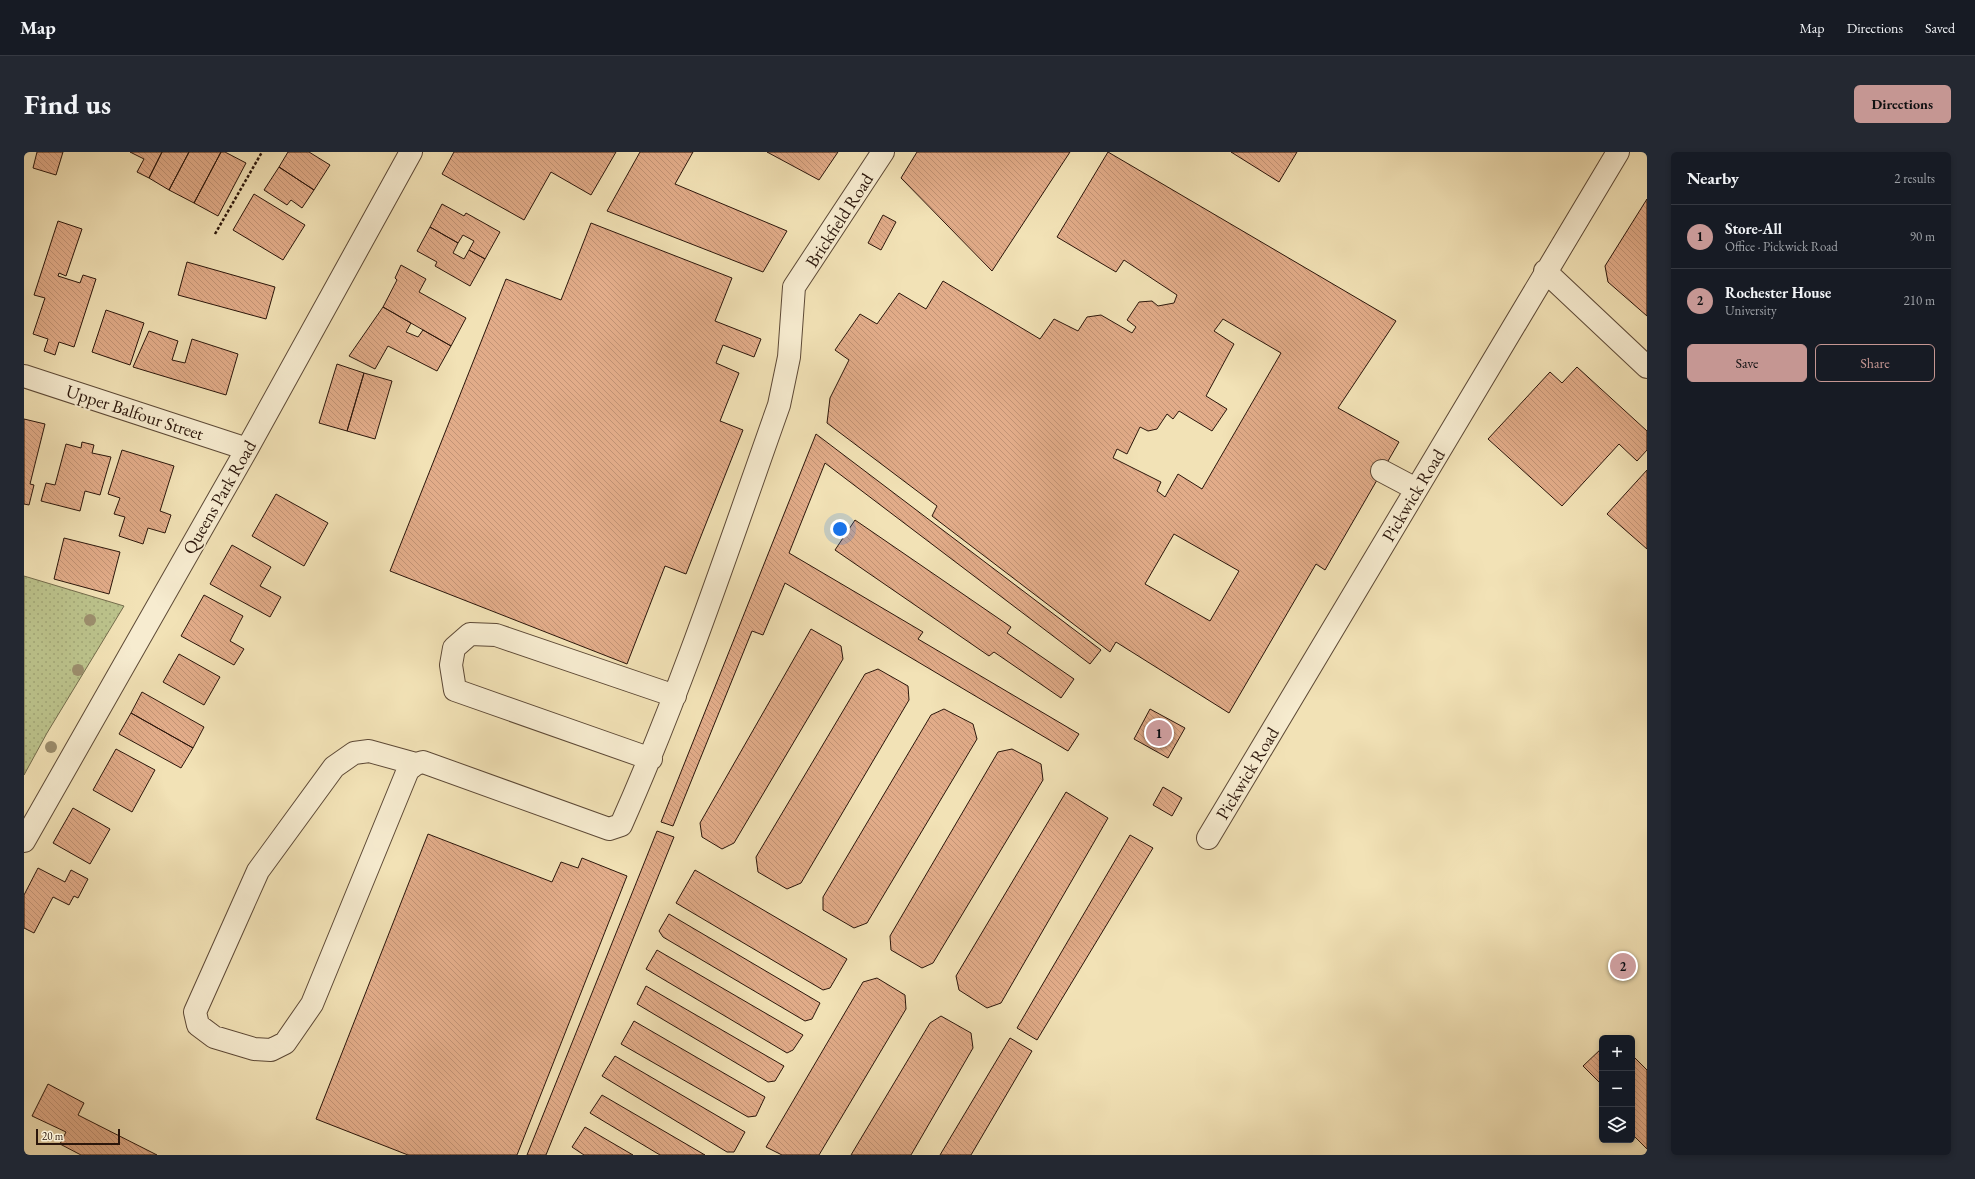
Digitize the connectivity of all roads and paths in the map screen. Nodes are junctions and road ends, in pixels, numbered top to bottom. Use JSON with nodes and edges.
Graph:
{"nodes":[{"id":1,"x":262,"y":152,"type":"edge"},
{"id":2,"x":411,"y":152,"type":"edge"},
{"id":3,"x":883,"y":152,"type":"edge"},
{"id":4,"x":1618,"y":152,"type":"edge"},
{"id":5,"x":215,"y":234,"type":"dead end"},
{"id":6,"x":1545,"y":271,"type":"junction"},
{"id":7,"x":1647,"y":367,"type":"edge"},
{"id":8,"x":24,"y":376,"type":"edge"},
{"id":9,"x":247,"y":449,"type":"junction"},
{"id":10,"x":1379,"y":478,"type":"dead end"},
{"id":11,"x":1412,"y":495,"type":"junction"},
{"id":12,"x":675,"y":696,"type":"junction"},
{"id":13,"x":651,"y":759,"type":"junction"},
{"id":14,"x":416,"y":764,"type":"junction"},
{"id":15,"x":1208,"y":838,"type":"dead end"},
{"id":16,"x":24,"y":841,"type":"edge"}],
"edges":[{"from":1,"to":5,"type":"path"},
{"from":2,"to":9,"type":"street","name":"Queens Park Road"},
{"from":3,"to":12,"type":"street","name":"Brickfield Road"},
{"from":4,"to":6,"type":"street","name":"Pickwick Road"},
{"from":6,"to":7,"type":"street"},
{"from":6,"to":11,"type":"street","name":"Pickwick Road"},
{"from":8,"to":9,"type":"street","name":"Upper Balfour Street"},
{"from":9,"to":16,"type":"street","name":"Queens Park Road"},
{"from":10,"to":11,"type":"street"},
{"from":11,"to":15,"type":"street","name":"Pickwick Road"},
{"from":12,"to":13,"type":"street"},
{"from":12,"to":13,"type":"street"},
{"from":13,"to":14,"type":"street"},
{"from":14,"to":14,"type":"street"}]}
